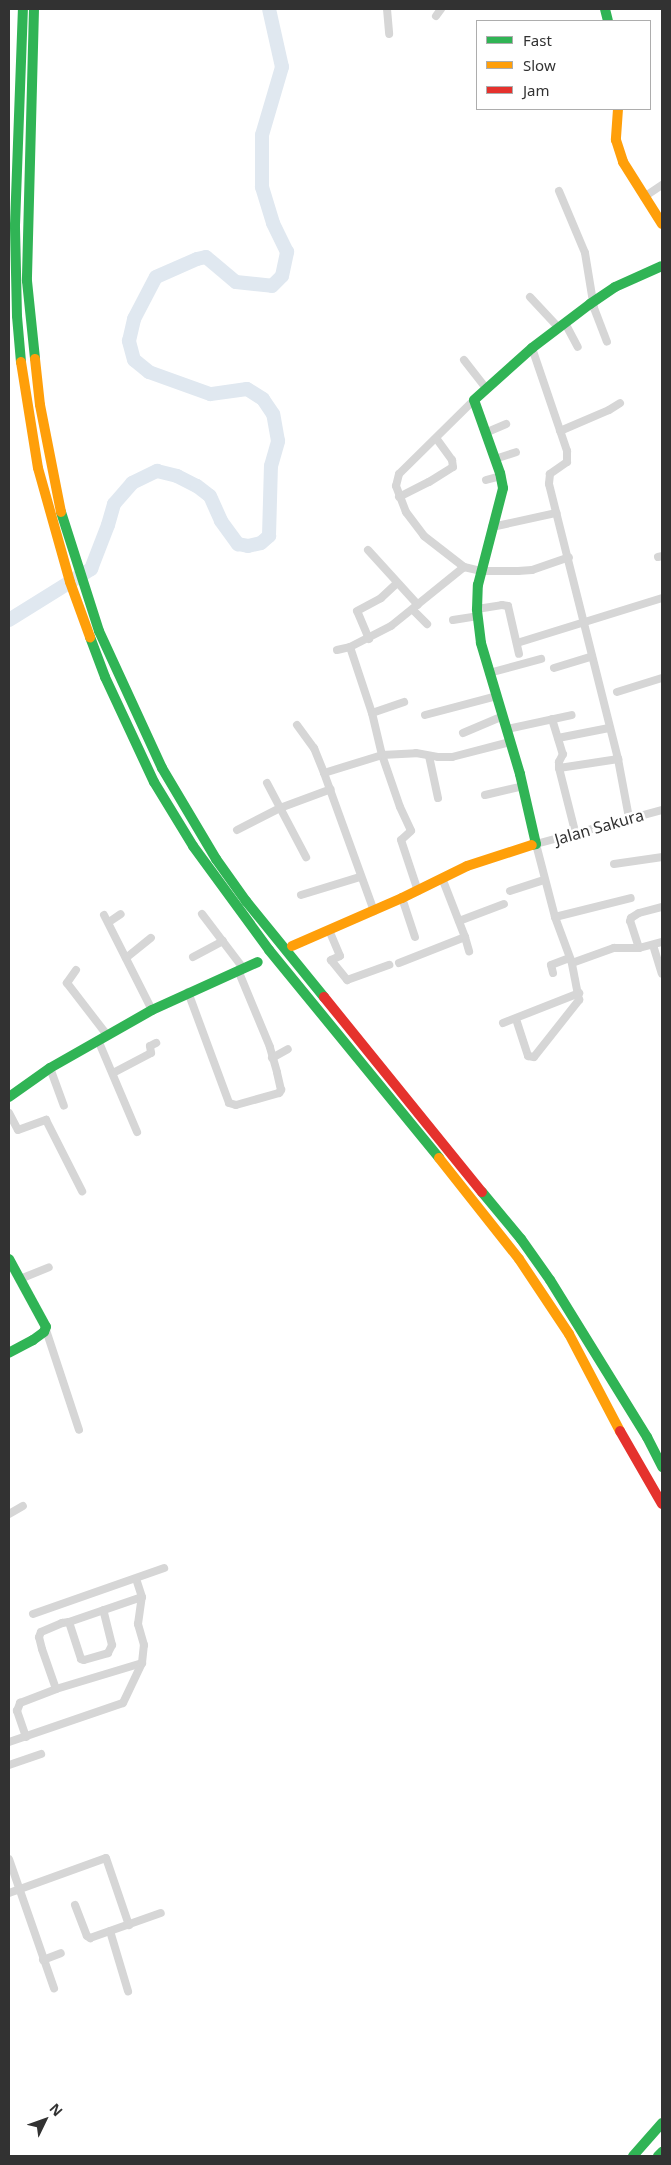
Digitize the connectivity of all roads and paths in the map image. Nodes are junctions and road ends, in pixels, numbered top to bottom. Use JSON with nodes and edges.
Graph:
{"nodes":[{"id":1,"x":23,"y":9,"type":"edge"},
{"id":2,"x":34,"y":9,"type":"edge"},
{"id":3,"x":387,"y":9,"type":"edge"},
{"id":4,"x":441,"y":9,"type":"edge"},
{"id":5,"x":436,"y":16,"type":"dead end"},
{"id":6,"x":389,"y":34,"type":"dead end"},
{"id":7,"x":618,"y":110,"type":"edge"},
{"id":8,"x":662,"y":185,"type":"edge"},
{"id":9,"x":559,"y":191,"type":"dead end"},
{"id":10,"x":644,"y":197,"type":"junction"},
{"id":11,"x":660,"y":218,"type":"edge"},
{"id":12,"x":662,"y":266,"type":"edge"},
{"id":13,"x":530,"y":296,"type":"dead end"},
{"id":14,"x":593,"y":302,"type":"junction"},
{"id":15,"x":562,"y":326,"type":"junction"},
{"id":16,"x":606,"y":342,"type":"dead end"},
{"id":17,"x":578,"y":347,"type":"dead end"},
{"id":18,"x":532,"y":348,"type":"junction"},
{"id":19,"x":464,"y":360,"type":"dead end"},
{"id":20,"x":486,"y":388,"type":"junction"},
{"id":21,"x":474,"y":400,"type":"junction"},
{"id":22,"x":620,"y":403,"type":"dead end"},
{"id":23,"x":506,"y":424,"type":"dead end"},
{"id":24,"x":560,"y":431,"type":"junction"},
{"id":25,"x":485,"y":433,"type":"junction"},
{"id":26,"x":436,"y":438,"type":"junction"},
{"id":27,"x":516,"y":452,"type":"dead end"},
{"id":28,"x":495,"y":459,"type":"junction"},
{"id":29,"x":501,"y":476,"type":"junction"},
{"id":30,"x":486,"y":480,"type":"dead end"},
{"id":31,"x":399,"y":497,"type":"junction"},
{"id":32,"x":556,"y":513,"type":"junction"},
{"id":33,"x":58,"y":522,"type":"junction"},
{"id":34,"x":492,"y":527,"type":"junction"},
{"id":35,"x":368,"y":550,"type":"dead end"},
{"id":36,"x":568,"y":557,"type":"junction"},
{"id":37,"x":464,"y":567,"type":"junction"},
{"id":38,"x":481,"y":571,"type":"junction"},
{"id":39,"x":397,"y":583,"type":"junction"},
{"id":40,"x":662,"y":598,"type":"edge"},
{"id":41,"x":416,"y":607,"type":"junction"},
{"id":42,"x":477,"y":613,"type":"junction"},
{"id":43,"x":453,"y":620,"type":"dead end"},
{"id":44,"x":583,"y":622,"type":"junction"},
{"id":45,"x":427,"y":624,"type":"dead end"},
{"id":46,"x":369,"y":639,"type":"junction"},
{"id":47,"x":517,"y":643,"type":"junction"},
{"id":48,"x":350,"y":647,"type":"junction"},
{"id":49,"x":338,"y":650,"type":"dead end"},
{"id":50,"x":519,"y":654,"type":"dead end"},
{"id":51,"x":592,"y":657,"type":"junction"},
{"id":52,"x":541,"y":659,"type":"dead end"},
{"id":53,"x":554,"y":668,"type":"dead end"},
{"id":54,"x":490,"y":673,"type":"junction"},
{"id":55,"x":662,"y":678,"type":"edge"},
{"id":56,"x":617,"y":692,"type":"dead end"},
{"id":57,"x":497,"y":696,"type":"junction"},
{"id":58,"x":404,"y":702,"type":"dead end"},
{"id":59,"x":372,"y":713,"type":"junction"},
{"id":60,"x":425,"y":715,"type":"dead end"},
{"id":61,"x":572,"y":715,"type":"dead end"},
{"id":62,"x":503,"y":716,"type":"junction"},
{"id":63,"x":552,"y":719,"type":"junction"},
{"id":64,"x":297,"y":725,"type":"dead end"},
{"id":65,"x":609,"y":728,"type":"junction"},
{"id":66,"x":507,"y":729,"type":"junction"},
{"id":67,"x":463,"y":733,"type":"dead end"},
{"id":68,"x":558,"y":738,"type":"junction"},
{"id":69,"x":510,"y":742,"type":"junction"},
{"id":70,"x":382,"y":755,"type":"junction"},
{"id":71,"x":429,"y":756,"type":"junction"},
{"id":72,"x":618,"y":759,"type":"junction"},
{"id":73,"x":559,"y":768,"type":"junction"},
{"id":74,"x":324,"y":773,"type":"junction"},
{"id":75,"x":267,"y":783,"type":"dead end"},
{"id":76,"x":523,"y":786,"type":"junction"},
{"id":77,"x":331,"y":789,"type":"junction"},
{"id":78,"x":486,"y":795,"type":"dead end"},
{"id":79,"x":438,"y":798,"type":"dead end"},
{"id":80,"x":280,"y":808,"type":"junction"},
{"id":81,"x":662,"y":810,"type":"edge"},
{"id":82,"x":629,"y":818,"type":"junction"},
{"id":83,"x":237,"y":830,"type":"dead end"},
{"id":84,"x":576,"y":835,"type":"junction"},
{"id":85,"x":536,"y":844,"type":"junction"},
{"id":86,"x":306,"y":857,"type":"dead end"},
{"id":87,"x":662,"y":857,"type":"edge"},
{"id":88,"x":614,"y":864,"type":"dead end"},
{"id":89,"x":360,"y":877,"type":"junction"},
{"id":90,"x":442,"y":878,"type":"junction"},
{"id":91,"x":544,"y":880,"type":"junction"},
{"id":92,"x":418,"y":891,"type":"junction"},
{"id":93,"x":510,"y":891,"type":"dead end"},
{"id":94,"x":301,"y":895,"type":"dead end"},
{"id":95,"x":402,"y":898,"type":"junction"},
{"id":96,"x":631,"y":898,"type":"dead end"},
{"id":97,"x":504,"y":904,"type":"dead end"},
{"id":98,"x":662,"y":907,"type":"edge"},
{"id":99,"x":374,"y":911,"type":"junction"},
{"id":100,"x":121,"y":914,"type":"dead end"},
{"id":101,"x":202,"y":914,"type":"dead end"},
{"id":102,"x":555,"y":916,"type":"junction"},
{"id":103,"x":459,"y":921,"type":"junction"},
{"id":104,"x":329,"y":930,"type":"junction"},
{"id":105,"x":415,"y":937,"type":"dead end"},
{"id":106,"x":465,"y":937,"type":"junction"},
{"id":107,"x":151,"y":938,"type":"dead end"},
{"id":108,"x":223,"y":942,"type":"junction"},
{"id":109,"x":662,"y":942,"type":"edge"},
{"id":110,"x":654,"y":945,"type":"junction"},
{"id":111,"x":292,"y":946,"type":"dead end"},
{"id":112,"x":639,"y":948,"type":"junction"},
{"id":113,"x":469,"y":951,"type":"dead end"},
{"id":114,"x":192,"y":957,"type":"dead end"},
{"id":115,"x":126,"y":958,"type":"junction"},
{"id":116,"x":570,"y":960,"type":"junction"},
{"id":117,"x":258,"y":962,"type":"dead end"},
{"id":118,"x":399,"y":963,"type":"dead end"},
{"id":119,"x":389,"y":965,"type":"dead end"},
{"id":120,"x":240,"y":969,"type":"junction"},
{"id":121,"x":76,"y":970,"type":"dead end"},
{"id":122,"x":553,"y":973,"type":"dead end"},
{"id":123,"x":662,"y":974,"type":"edge"},
{"id":124,"x":188,"y":992,"type":"junction"},
{"id":125,"x":579,"y":993,"type":"junction"},
{"id":126,"x":152,"y":1010,"type":"junction"},
{"id":127,"x":516,"y":1019,"type":"junction"},
{"id":128,"x":503,"y":1023,"type":"dead end"},
{"id":129,"x":102,"y":1038,"type":"junction"},
{"id":130,"x":156,"y":1043,"type":"dead end"},
{"id":131,"x":288,"y":1049,"type":"dead end"},
{"id":132,"x":272,"y":1058,"type":"junction"},
{"id":133,"x":50,"y":1068,"type":"junction"},
{"id":134,"x":113,"y":1073,"type":"junction"},
{"id":135,"x":9,"y":1097,"type":"edge"},
{"id":136,"x":64,"y":1106,"type":"dead end"},
{"id":137,"x":9,"y":1113,"type":"edge"},
{"id":138,"x":137,"y":1132,"type":"dead end"},
{"id":139,"x":82,"y":1191,"type":"dead end"},
{"id":140,"x":9,"y":1259,"type":"edge"},
{"id":141,"x":49,"y":1267,"type":"dead end"},
{"id":142,"x":20,"y":1279,"type":"junction"},
{"id":143,"x":46,"y":1330,"type":"junction"},
{"id":144,"x":9,"y":1353,"type":"edge"},
{"id":145,"x":79,"y":1430,"type":"dead end"},
{"id":146,"x":662,"y":1468,"type":"edge"},
{"id":147,"x":662,"y":1504,"type":"edge"},
{"id":148,"x":23,"y":1506,"type":"dead end"},
{"id":149,"x":9,"y":1514,"type":"edge"},
{"id":150,"x":164,"y":1568,"type":"dead end"},
{"id":151,"x":136,"y":1579,"type":"junction"},
{"id":152,"x":142,"y":1597,"type":"junction"},
{"id":153,"x":56,"y":1607,"type":"junction"},
{"id":154,"x":103,"y":1610,"type":"junction"},
{"id":155,"x":33,"y":1614,"type":"dead end"},
{"id":156,"x":66,"y":1623,"type":"junction"},
{"id":157,"x":142,"y":1664,"type":"junction"},
{"id":158,"x":56,"y":1689,"type":"junction"},
{"id":159,"x":26,"y":1737,"type":"junction"},
{"id":160,"x":9,"y":1742,"type":"edge"},
{"id":161,"x":41,"y":1754,"type":"dead end"},
{"id":162,"x":9,"y":1765,"type":"edge"},
{"id":163,"x":9,"y":1859,"type":"edge"},
{"id":164,"x":19,"y":1888,"type":"junction"},
{"id":165,"x":9,"y":1893,"type":"edge"},
{"id":166,"x":76,"y":1905,"type":"dead end"},
{"id":167,"x":161,"y":1913,"type":"dead end"},
{"id":168,"x":129,"y":1924,"type":"junction"},
{"id":169,"x":110,"y":1931,"type":"junction"},
{"id":170,"x":61,"y":1953,"type":"dead end"},
{"id":171,"x":43,"y":1960,"type":"junction"},
{"id":172,"x":54,"y":1988,"type":"dead end"},
{"id":173,"x":128,"y":1991,"type":"dead end"},
{"id":174,"x":662,"y":2123,"type":"edge"},
{"id":175,"x":662,"y":2135,"type":"edge"},
{"id":176,"x":662,"y":2152,"type":"edge"},
{"id":177,"x":633,"y":2156,"type":"edge"},
{"id":178,"x":637,"y":2156,"type":"edge"},
{"id":179,"x":658,"y":2156,"type":"edge"}],
"edges":[{"from":1,"to":33,"type":"main road"},
{"from":2,"to":33,"type":"main road"},
{"from":3,"to":6,"type":"street"},
{"from":4,"to":5,"type":"street"},
{"from":7,"to":10,"type":"main road"},
{"from":8,"to":10,"type":"street"},
{"from":9,"to":14,"type":"street"},
{"from":10,"to":11,"type":"main road"},
{"from":12,"to":14,"type":"main road"},
{"from":13,"to":15,"type":"street"},
{"from":14,"to":15,"type":"main road"},
{"from":14,"to":16,"type":"street"},
{"from":15,"to":17,"type":"street"},
{"from":15,"to":18,"type":"main road"},
{"from":18,"to":20,"type":"main road"},
{"from":18,"to":24,"type":"street"},
{"from":19,"to":20,"type":"street"},
{"from":20,"to":21,"type":"main road"},
{"from":21,"to":25,"type":"main road"},
{"from":21,"to":26,"type":"street"},
{"from":22,"to":24,"type":"street"},
{"from":23,"to":25,"type":"street"},
{"from":24,"to":32,"type":"street"},
{"from":25,"to":28,"type":"main road"},
{"from":26,"to":31,"type":"street"},
{"from":26,"to":31,"type":"street"},
{"from":27,"to":28,"type":"street"},
{"from":28,"to":29,"type":"main road"},
{"from":29,"to":30,"type":"street"},
{"from":29,"to":34,"type":"main road"},
{"from":31,"to":37,"type":"street"},
{"from":32,"to":34,"type":"street"},
{"from":32,"to":36,"type":"street"},
{"from":33,"to":146,"type":"main road"},
{"from":33,"to":147,"type":"main road"},
{"from":34,"to":38,"type":"main road"},
{"from":35,"to":39,"type":"street"},
{"from":36,"to":38,"type":"street"},
{"from":36,"to":44,"type":"street"},
{"from":37,"to":38,"type":"street"},
{"from":37,"to":41,"type":"street"},
{"from":38,"to":42,"type":"main road"},
{"from":39,"to":41,"type":"street"},
{"from":39,"to":46,"type":"street"},
{"from":40,"to":44,"type":"street"},
{"from":41,"to":45,"type":"street"},
{"from":41,"to":46,"type":"street"},
{"from":42,"to":43,"type":"street"},
{"from":42,"to":47,"type":"street"},
{"from":42,"to":54,"type":"main road"},
{"from":44,"to":47,"type":"street"},
{"from":44,"to":51,"type":"street"},
{"from":46,"to":48,"type":"street"},
{"from":47,"to":50,"type":"street"},
{"from":48,"to":49,"type":"street"},
{"from":48,"to":59,"type":"street"},
{"from":51,"to":53,"type":"street"},
{"from":51,"to":65,"type":"street"},
{"from":52,"to":54,"type":"street"},
{"from":54,"to":57,"type":"main road"},
{"from":55,"to":56,"type":"street"},
{"from":57,"to":60,"type":"street"},
{"from":57,"to":62,"type":"main road"},
{"from":58,"to":59,"type":"street"},
{"from":59,"to":70,"type":"street"},
{"from":61,"to":63,"type":"street"},
{"from":62,"to":66,"type":"main road"},
{"from":62,"to":67,"type":"street"},
{"from":63,"to":66,"type":"street"},
{"from":63,"to":68,"type":"street"},
{"from":64,"to":74,"type":"street"},
{"from":65,"to":68,"type":"street"},
{"from":65,"to":72,"type":"street"},
{"from":66,"to":69,"type":"main road"},
{"from":68,"to":73,"type":"street"},
{"from":69,"to":71,"type":"street"},
{"from":69,"to":76,"type":"main road"},
{"from":70,"to":71,"type":"street"},
{"from":70,"to":74,"type":"street"},
{"from":70,"to":92,"type":"street"},
{"from":71,"to":79,"type":"street"},
{"from":72,"to":73,"type":"street"},
{"from":72,"to":82,"type":"street"},
{"from":73,"to":84,"type":"street"},
{"from":74,"to":77,"type":"street"},
{"from":75,"to":80,"type":"street"},
{"from":76,"to":78,"type":"street"},
{"from":76,"to":85,"type":"main road"},
{"from":77,"to":80,"type":"street"},
{"from":77,"to":89,"type":"street"},
{"from":80,"to":83,"type":"street"},
{"from":80,"to":86,"type":"street"},
{"from":81,"to":82,"type":"street","name":"Jalan Sakura"},
{"from":82,"to":84,"type":"street","name":"Jalan Sakura"},
{"from":84,"to":85,"type":"street","name":"Jalan Sakura"},
{"from":85,"to":90,"type":"main road"},
{"from":85,"to":91,"type":"street"},
{"from":87,"to":88,"type":"street"},
{"from":89,"to":94,"type":"street"},
{"from":89,"to":99,"type":"street"},
{"from":90,"to":92,"type":"main road"},
{"from":90,"to":103,"type":"street"},
{"from":91,"to":93,"type":"street"},
{"from":91,"to":102,"type":"street"},
{"from":92,"to":95,"type":"main road"},
{"from":95,"to":99,"type":"main road"},
{"from":95,"to":105,"type":"street"},
{"from":96,"to":102,"type":"street"},
{"from":97,"to":103,"type":"street"},
{"from":98,"to":112,"type":"street"},
{"from":99,"to":104,"type":"main road"},
{"from":100,"to":115,"type":"street"},
{"from":101,"to":108,"type":"street"},
{"from":102,"to":116,"type":"street"},
{"from":103,"to":106,"type":"street"},
{"from":104,"to":111,"type":"main road"},
{"from":104,"to":119,"type":"street"},
{"from":106,"to":113,"type":"street"},
{"from":106,"to":118,"type":"street"},
{"from":107,"to":115,"type":"street"},
{"from":108,"to":114,"type":"street"},
{"from":108,"to":120,"type":"street"},
{"from":109,"to":110,"type":"street"},
{"from":110,"to":112,"type":"street"},
{"from":110,"to":123,"type":"street"},
{"from":112,"to":116,"type":"street"},
{"from":115,"to":126,"type":"street"},
{"from":116,"to":122,"type":"street"},
{"from":116,"to":125,"type":"street"},
{"from":117,"to":120,"type":"main road"},
{"from":120,"to":124,"type":"main road"},
{"from":120,"to":132,"type":"street"},
{"from":121,"to":129,"type":"street"},
{"from":124,"to":126,"type":"main road"},
{"from":124,"to":132,"type":"street"},
{"from":125,"to":127,"type":"street"},
{"from":125,"to":127,"type":"street"},
{"from":126,"to":129,"type":"main road"},
{"from":127,"to":128,"type":"street"},
{"from":129,"to":133,"type":"main road"},
{"from":129,"to":134,"type":"street"},
{"from":130,"to":134,"type":"street"},
{"from":131,"to":132,"type":"street"},
{"from":133,"to":135,"type":"main road"},
{"from":133,"to":136,"type":"street"},
{"from":134,"to":138,"type":"street"},
{"from":137,"to":139,"type":"street"},
{"from":140,"to":142,"type":"main road"},
{"from":141,"to":142,"type":"street"},
{"from":142,"to":143,"type":"main road"},
{"from":143,"to":144,"type":"main road"},
{"from":143,"to":145,"type":"street"},
{"from":148,"to":149,"type":"street"},
{"from":150,"to":151,"type":"street"},
{"from":151,"to":152,"type":"street"},
{"from":151,"to":153,"type":"street"},
{"from":152,"to":154,"type":"street"},
{"from":152,"to":157,"type":"street"},
{"from":153,"to":155,"type":"street"},
{"from":153,"to":156,"type":"street"},
{"from":154,"to":156,"type":"street"},
{"from":154,"to":156,"type":"street"},
{"from":156,"to":158,"type":"street"},
{"from":157,"to":158,"type":"street"},
{"from":157,"to":159,"type":"street"},
{"from":158,"to":159,"type":"street"},
{"from":159,"to":160,"type":"street"},
{"from":161,"to":162,"type":"street"},
{"from":163,"to":164,"type":"street"},
{"from":164,"to":165,"type":"street"},
{"from":164,"to":168,"type":"street"},
{"from":164,"to":171,"type":"street"},
{"from":166,"to":169,"type":"street"},
{"from":167,"to":168,"type":"street"},
{"from":168,"to":169,"type":"street"},
{"from":169,"to":173,"type":"street"},
{"from":170,"to":171,"type":"street"},
{"from":171,"to":172,"type":"street"},
{"from":174,"to":177,"type":"main road"},
{"from":175,"to":178,"type":"main road"},
{"from":176,"to":179,"type":"main road"}]}
